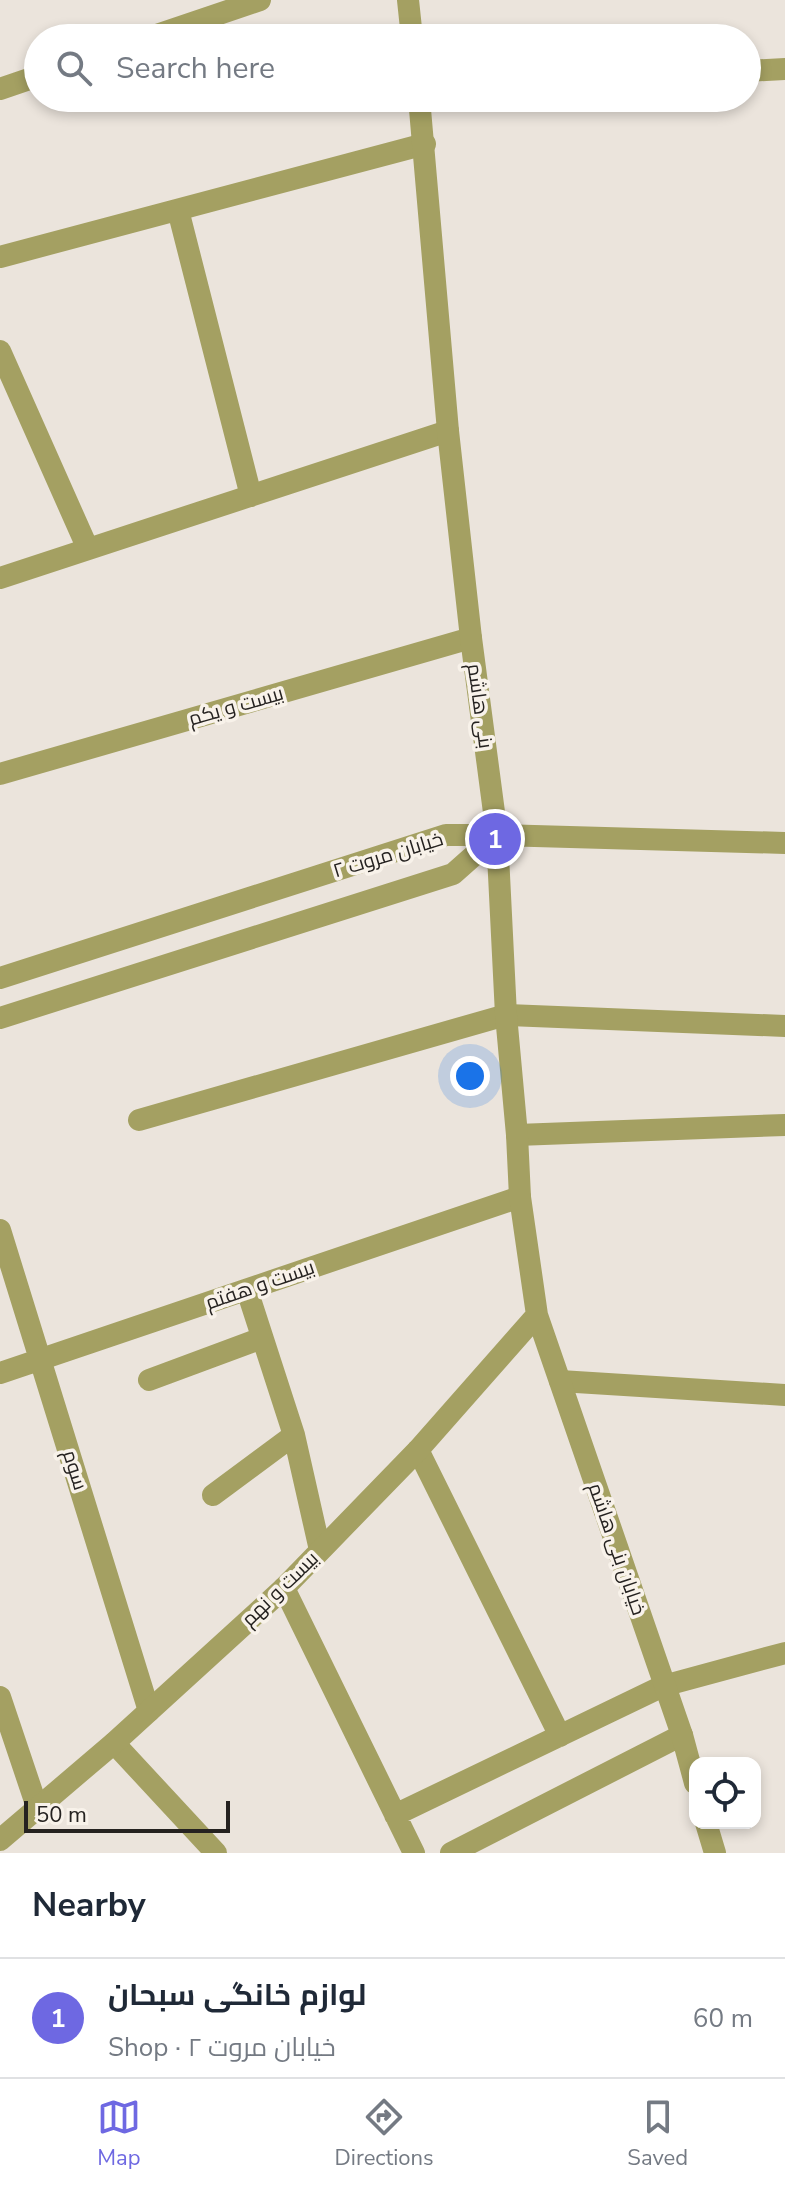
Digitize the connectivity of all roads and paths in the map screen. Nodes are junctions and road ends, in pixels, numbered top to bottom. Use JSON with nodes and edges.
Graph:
{"nodes":[{"id":1,"x":260,"y":0,"type":"edge"},
{"id":2,"x":408,"y":0,"type":"edge"},
{"id":3,"x":189,"y":24,"type":"edge"},
{"id":4,"x":411,"y":24,"type":"edge"},
{"id":5,"x":785,"y":69,"type":"edge"},
{"id":6,"x":761,"y":70,"type":"edge"},
{"id":7,"x":24,"y":81,"type":"edge"},
{"id":8,"x":0,"y":89,"type":"edge"},
{"id":9,"x":421,"y":112,"type":"edge"},
{"id":10,"x":425,"y":144,"type":"junction"},
{"id":11,"x":178,"y":210,"type":"junction"},
{"id":12,"x":0,"y":257,"type":"edge"},
{"id":13,"x":0,"y":351,"type":"edge"},
{"id":14,"x":448,"y":431,"type":"junction"},
{"id":15,"x":251,"y":496,"type":"junction"},
{"id":16,"x":88,"y":549,"type":"junction"},
{"id":17,"x":0,"y":578,"type":"edge"},
{"id":18,"x":471,"y":638,"type":"junction"},
{"id":19,"x":0,"y":774,"type":"edge"},
{"id":20,"x":497,"y":835,"type":"junction"},
{"id":21,"x":785,"y":843,"type":"edge"},
{"id":22,"x":0,"y":978,"type":"edge"},
{"id":23,"x":506,"y":1015,"type":"junction"},
{"id":24,"x":0,"y":1018,"type":"edge"},
{"id":25,"x":785,"y":1026,"type":"edge"},
{"id":26,"x":139,"y":1120,"type":"dead end"},
{"id":27,"x":785,"y":1125,"type":"edge"},
{"id":28,"x":517,"y":1135,"type":"junction"},
{"id":29,"x":520,"y":1197,"type":"junction"},
{"id":30,"x":0,"y":1230,"type":"edge"},
{"id":31,"x":247,"y":1290,"type":"junction"},
{"id":32,"x":537,"y":1315,"type":"junction"},
{"id":33,"x":262,"y":1338,"type":"junction"},
{"id":34,"x":41,"y":1359,"type":"junction"},
{"id":35,"x":0,"y":1373,"type":"edge"},
{"id":36,"x":149,"y":1380,"type":"dead end"},
{"id":37,"x":560,"y":1381,"type":"junction"},
{"id":38,"x":785,"y":1395,"type":"edge"},
{"id":39,"x":294,"y":1435,"type":"junction"},
{"id":40,"x":418,"y":1450,"type":"junction"},
{"id":41,"x":213,"y":1495,"type":"dead end"},
{"id":42,"x":320,"y":1550,"type":"junction"},
{"id":43,"x":284,"y":1588,"type":"junction"},
{"id":44,"x":785,"y":1653,"type":"edge"},
{"id":45,"x":663,"y":1686,"type":"junction"},
{"id":46,"x":0,"y":1697,"type":"edge"},
{"id":47,"x":149,"y":1711,"type":"junction"},
{"id":48,"x":682,"y":1735,"type":"junction"},
{"id":49,"x":560,"y":1736,"type":"junction"},
{"id":50,"x":114,"y":1743,"type":"junction"},
{"id":51,"x":689,"y":1761,"type":"edge"},
{"id":52,"x":37,"y":1807,"type":"junction"},
{"id":53,"x":395,"y":1815,"type":"junction"},
{"id":54,"x":708,"y":1829,"type":"edge"},
{"id":55,"x":0,"y":1840,"type":"edge"},
{"id":56,"x":216,"y":1853,"type":"edge"},
{"id":57,"x":414,"y":1853,"type":"edge"},
{"id":58,"x":451,"y":1853,"type":"edge"},
{"id":59,"x":715,"y":1853,"type":"edge"}],
"edges":[{"from":1,"to":3,"type":"street"},
{"from":2,"to":4,"type":"street"},
{"from":5,"to":6,"type":"street"},
{"from":7,"to":8,"type":"street"},
{"from":9,"to":10,"type":"street","name":"بنی هاشم"},
{"from":10,"to":11,"type":"street"},
{"from":10,"to":14,"type":"street","name":"بنی هاشم"},
{"from":11,"to":12,"type":"street"},
{"from":11,"to":15,"type":"street"},
{"from":13,"to":16,"type":"street"},
{"from":14,"to":15,"type":"street"},
{"from":14,"to":18,"type":"street","name":"بنی هاشم"},
{"from":15,"to":16,"type":"street"},
{"from":16,"to":17,"type":"street"},
{"from":18,"to":19,"type":"street","name":"بیست و یکم"},
{"from":18,"to":20,"type":"street","name":"بنی هاشم"},
{"from":20,"to":21,"type":"street"},
{"from":20,"to":22,"type":"street","name":"خیابان مروت ۲"},
{"from":20,"to":23,"type":"street","name":"بنی هاشم"},
{"from":20,"to":24,"type":"street","name":"خیابان مروت ۲"},
{"from":23,"to":25,"type":"street"},
{"from":23,"to":26,"type":"street"},
{"from":23,"to":28,"type":"street","name":"بنی هاشم"},
{"from":27,"to":28,"type":"street"},
{"from":28,"to":29,"type":"street","name":"بنی هاشم"},
{"from":29,"to":31,"type":"street","name":"بیست و هفتم"},
{"from":29,"to":32,"type":"street","name":"بنی هاشم"},
{"from":30,"to":34,"type":"street","name":"سوم"},
{"from":31,"to":33,"type":"street"},
{"from":31,"to":34,"type":"street","name":"بیست و هفتم"},
{"from":32,"to":37,"type":"street","name":"خیابان بنی هاشم"},
{"from":32,"to":40,"type":"street","name":"بیست و نهم"},
{"from":33,"to":36,"type":"street"},
{"from":33,"to":39,"type":"street"},
{"from":34,"to":35,"type":"street","name":"بیست و هفتم"},
{"from":34,"to":47,"type":"street","name":"سوم"},
{"from":37,"to":38,"type":"street"},
{"from":37,"to":45,"type":"street","name":"خیابان بنی هاشم"},
{"from":39,"to":41,"type":"street"},
{"from":39,"to":42,"type":"street"},
{"from":40,"to":42,"type":"street","name":"بیست و نهم"},
{"from":40,"to":49,"type":"street"},
{"from":42,"to":43,"type":"street","name":"بیست و نهم"},
{"from":43,"to":47,"type":"street","name":"بیست و نهم"},
{"from":43,"to":53,"type":"street"},
{"from":44,"to":45,"type":"street"},
{"from":45,"to":48,"type":"street","name":"خیابان بنی هاشم"},
{"from":45,"to":49,"type":"street"},
{"from":46,"to":52,"type":"street"},
{"from":47,"to":50,"type":"street","name":"بیست و نهم"},
{"from":48,"to":51,"type":"street","name":"خیابان بنی هاشم"},
{"from":48,"to":58,"type":"street"},
{"from":49,"to":53,"type":"street"},
{"from":50,"to":52,"type":"street","name":"بیست و نهم"},
{"from":50,"to":56,"type":"street"},
{"from":52,"to":55,"type":"street","name":"بیست و نهم"},
{"from":53,"to":57,"type":"street"},
{"from":54,"to":59,"type":"street"}]}
